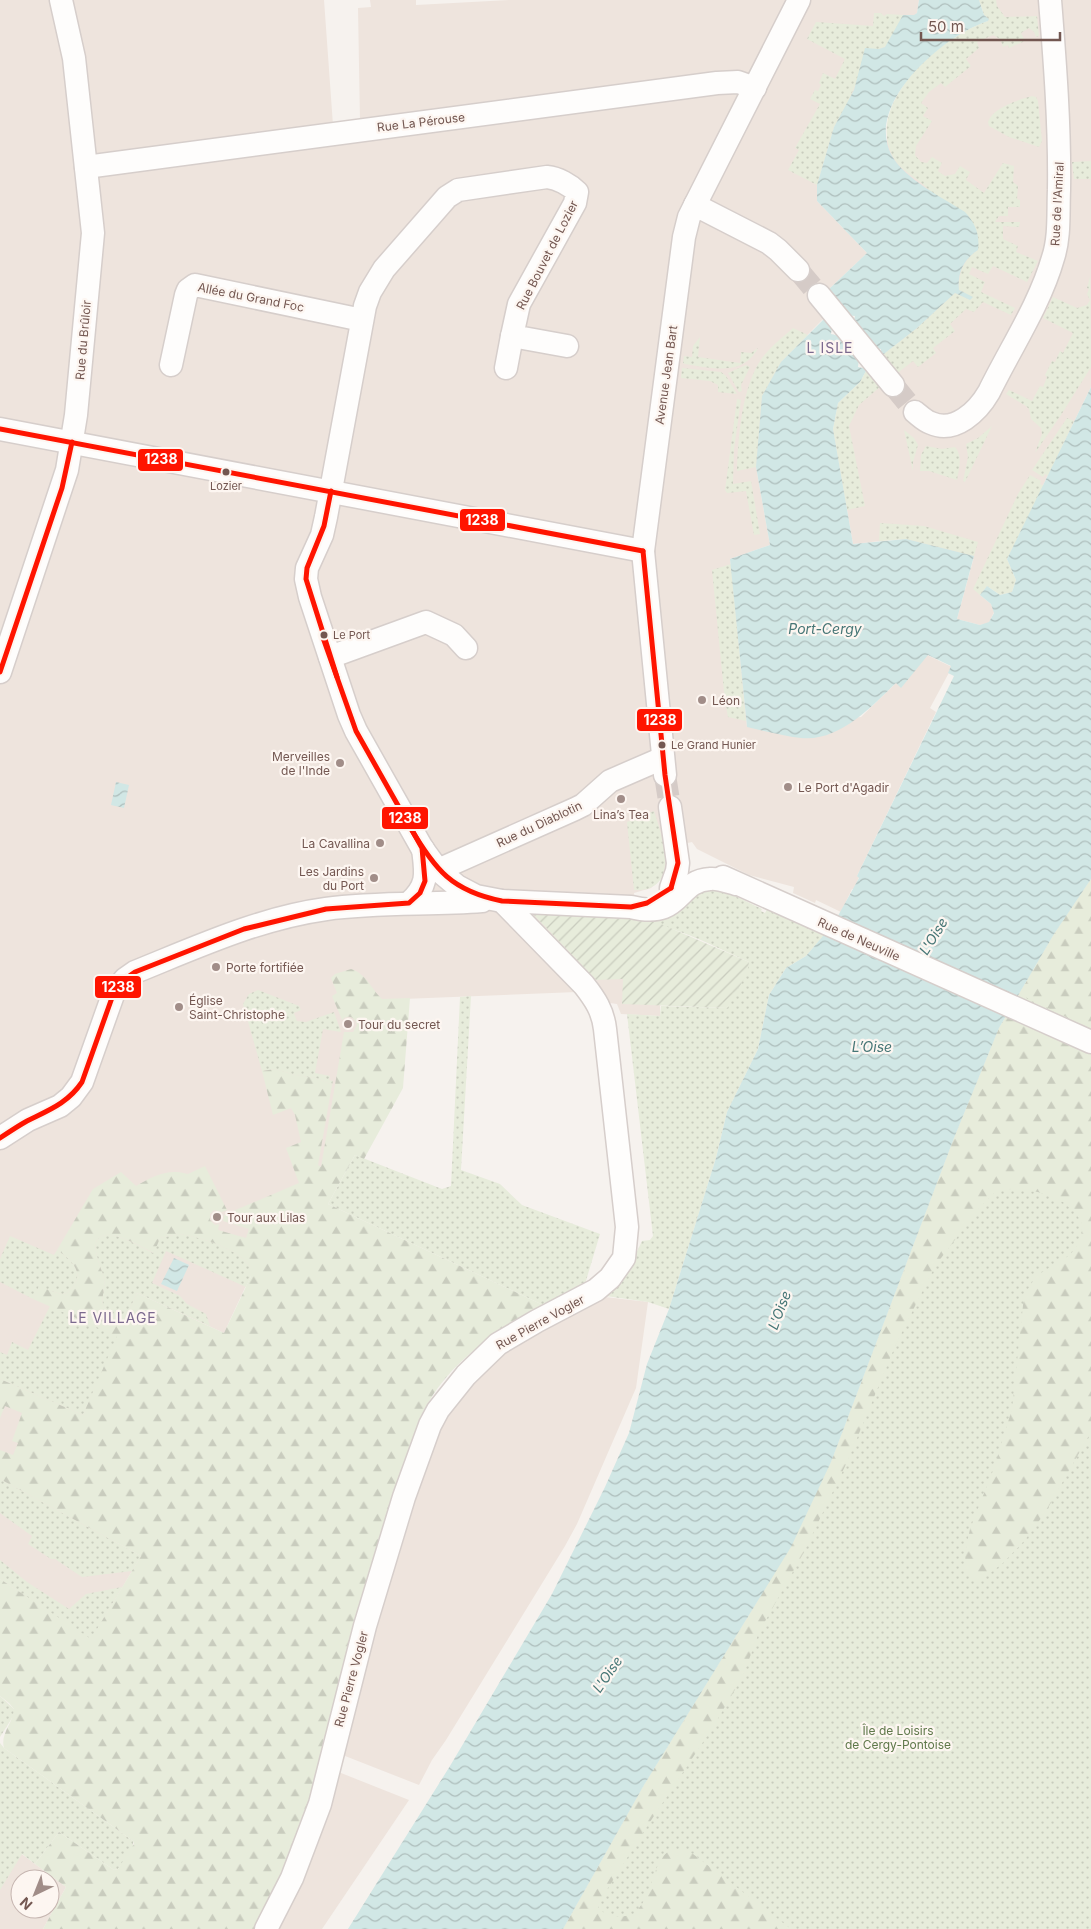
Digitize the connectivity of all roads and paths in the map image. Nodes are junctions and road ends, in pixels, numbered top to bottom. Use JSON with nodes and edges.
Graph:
{"nodes":[{"id":1,"x":60,"y":0,"type":"edge"},
{"id":2,"x":799,"y":0,"type":"edge"},
{"id":3,"x":1050,"y":0,"type":"edge"},
{"id":4,"x":755,"y":88,"type":"junction"},
{"id":5,"x":86,"y":166,"type":"junction"},
{"id":6,"x":695,"y":204,"type":"junction"},
{"id":7,"x":798,"y":270,"type":"tunnel mouth"},
{"id":8,"x":819,"y":295,"type":"tunnel mouth"},
{"id":9,"x":362,"y":320,"type":"junction"},
{"id":10,"x":512,"y":336,"type":"junction"},
{"id":11,"x":566,"y":346,"type":"dead end"},
{"id":12,"x":171,"y":366,"type":"dead end"},
{"id":13,"x":506,"y":368,"type":"dead end"},
{"id":14,"x":890,"y":383,"type":"tunnel mouth"},
{"id":15,"x":915,"y":412,"type":"tunnel mouth"},
{"id":16,"x":0,"y":429,"type":"edge"},
{"id":17,"x":72,"y":442,"type":"junction"},
{"id":18,"x":331,"y":491,"type":"junction"},
{"id":19,"x":643,"y":550,"type":"junction"},
{"id":20,"x":466,"y":648,"type":"dead end"},
{"id":21,"x":330,"y":657,"type":"junction"},
{"id":22,"x":0,"y":672,"type":"edge"},
{"id":23,"x":664,"y":767,"type":"joint"},
{"id":24,"x":671,"y":816,"type":"tunnel mouth"},
{"id":25,"x":422,"y":848,"type":"junction"},
{"id":26,"x":438,"y":870,"type":"junction"},
{"id":27,"x":736,"y":884,"type":"junction"},
{"id":28,"x":671,"y":888,"type":"junction"},
{"id":29,"x":498,"y":901,"type":"junction"},
{"id":30,"x":410,"y":902,"type":"junction"},
{"id":31,"x":631,"y":907,"type":"junction"},
{"id":32,"x":1088,"y":1040,"type":"edge"},
{"id":33,"x":0,"y":1138,"type":"edge"},
{"id":34,"x":266,"y":1929,"type":"edge"}],
"edges":[{"from":1,"to":5,"type":"street","name":"Rue du Brûloir"},
{"from":2,"to":4,"type":"street","name":"Avenue Jean Bart"},
{"from":3,"to":15,"type":"street","name":"Rue de l'Amiral"},
{"from":4,"to":5,"type":"street","name":"Rue La Pérouse"},
{"from":4,"to":6,"type":"street","name":"Avenue Jean Bart"},
{"from":5,"to":17,"type":"street","name":"Rue du Brûloir"},
{"from":6,"to":7,"type":"street"},
{"from":6,"to":19,"type":"street","name":"Avenue Jean Bart"},
{"from":8,"to":14,"type":"street"},
{"from":9,"to":10,"type":"street","name":"Rue Bouvet de Lozier"},
{"from":9,"to":12,"type":"street","name":"Allée du Grand Foc"},
{"from":9,"to":18,"type":"street","name":"Rue Bouvet de Lozier"},
{"from":10,"to":11,"type":"street"},
{"from":10,"to":13,"type":"street","name":"Rue Bouvet de Lozier"},
{"from":16,"to":17,"type":"street"},
{"from":17,"to":18,"type":"street"},
{"from":17,"to":22,"type":"street","name":"Rue du Brûloir"},
{"from":18,"to":19,"type":"street"},
{"from":18,"to":21,"type":"street","name":"Rue Bouvet de Lozier"},
{"from":19,"to":23,"type":"street","name":"Avenue Jean Bart"},
{"from":20,"to":21,"type":"street"},
{"from":21,"to":25,"type":"street","name":"Rue de Neuville"},
{"from":23,"to":26,"type":"street","name":"Rue du Diablotin"},
{"from":24,"to":28,"type":"street"},
{"from":25,"to":26,"type":"street","name":"Rue de Neuville"},
{"from":25,"to":30,"type":"street"},
{"from":26,"to":29,"type":"street","name":"Rue de Neuville"},
{"from":27,"to":28,"type":"street","name":"Rue de Neuville"},
{"from":27,"to":31,"type":"street","name":"Rue de Neuville"},
{"from":27,"to":32,"type":"street","name":"Rue de Neuville"},
{"from":28,"to":31,"type":"street","name":"Rue de Neuville"},
{"from":29,"to":30,"type":"street","name":"Rue de Neuville"},
{"from":29,"to":31,"type":"street","name":"Rue de Neuville"},
{"from":29,"to":34,"type":"street","name":"Rue Pierre Vogler"},
{"from":30,"to":33,"type":"street","name":"Rue de Neuville"}]}
